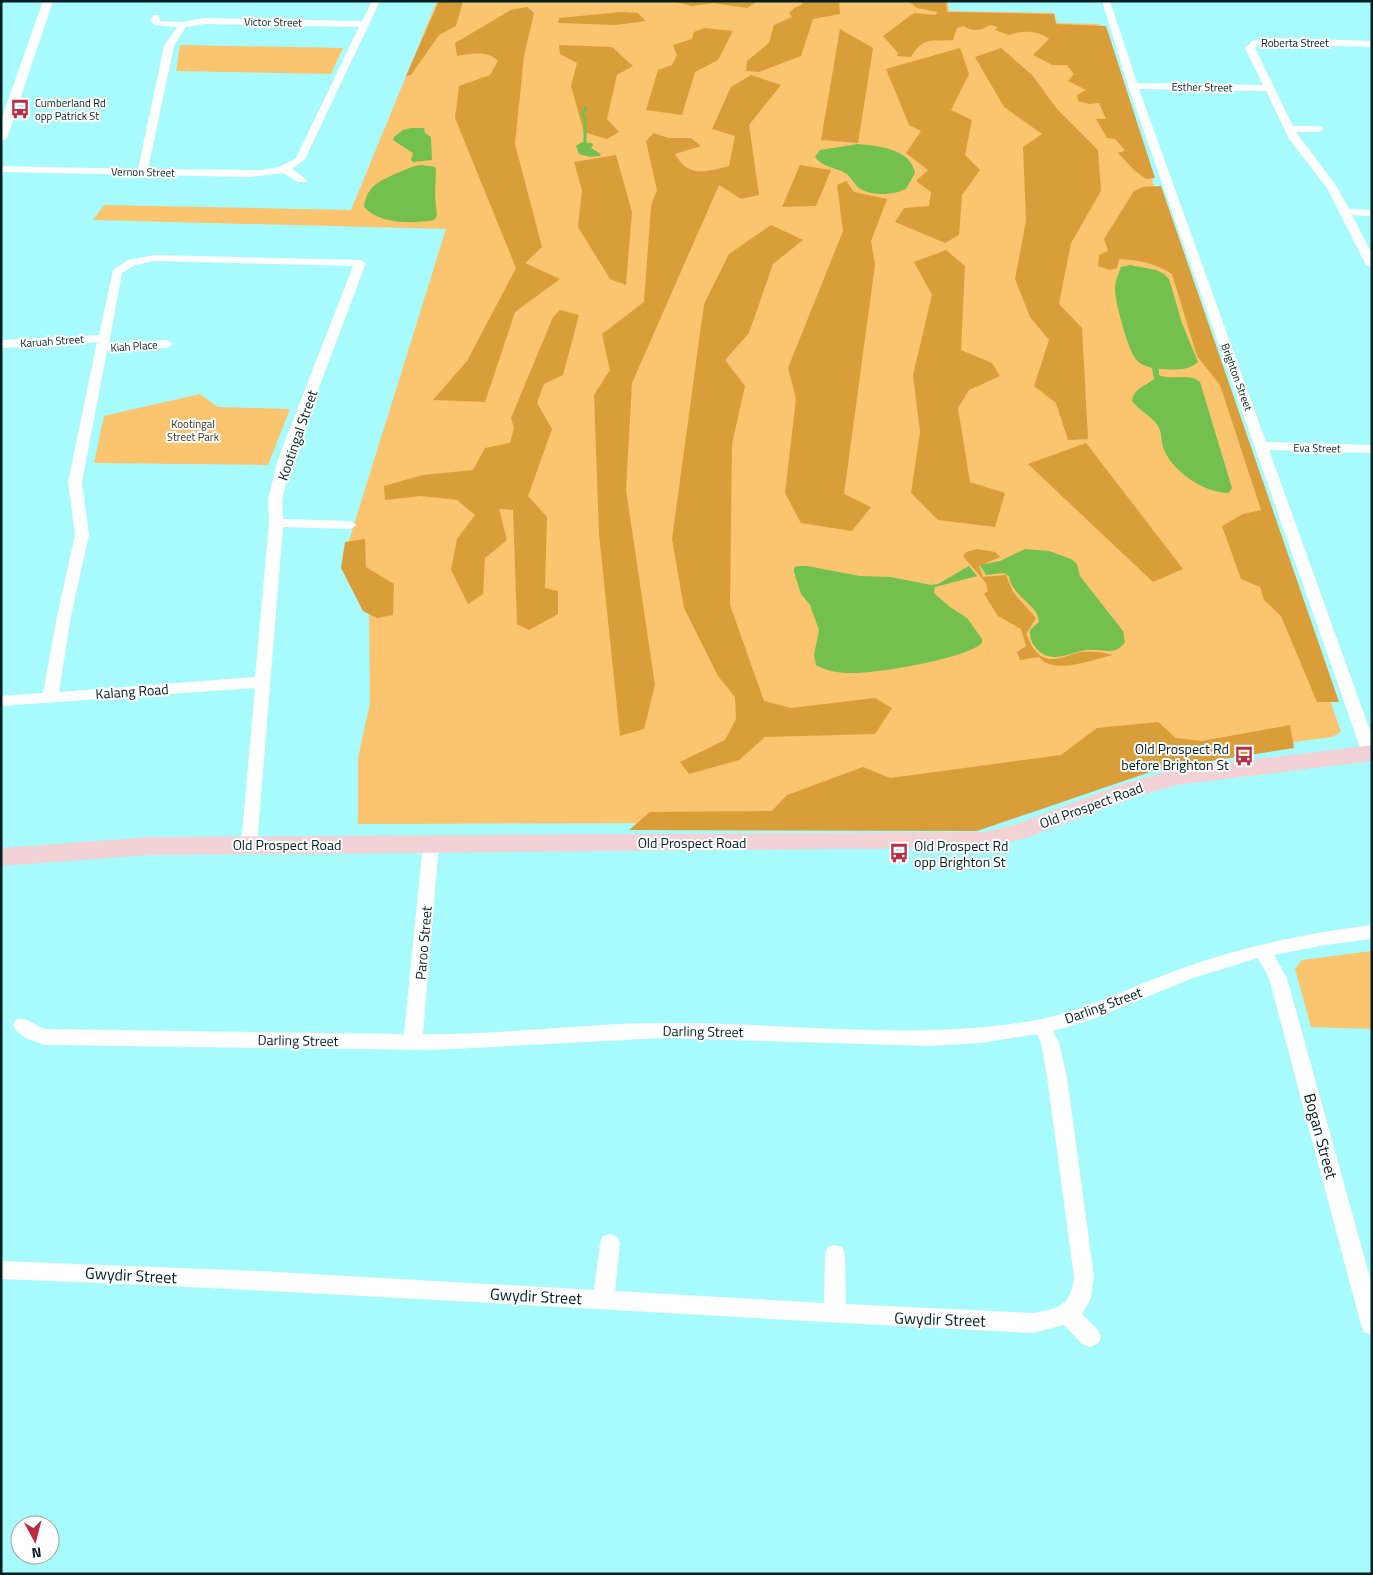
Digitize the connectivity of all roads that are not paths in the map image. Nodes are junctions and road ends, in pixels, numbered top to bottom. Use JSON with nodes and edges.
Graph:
{"nodes":[{"id":1,"x":48,"y":1,"type":"edge"},
{"id":2,"x":376,"y":1,"type":"edge"},
{"id":3,"x":1106,"y":1,"type":"edge"},
{"id":4,"x":156,"y":16,"type":"dead end"},
{"id":5,"x":365,"y":24,"type":"junction"},
{"id":6,"x":183,"y":25,"type":"junction"},
{"id":7,"x":1372,"y":44,"type":"edge"},
{"id":8,"x":1133,"y":86,"type":"junction"},
{"id":9,"x":1270,"y":88,"type":"junction"},
{"id":10,"x":1290,"y":129,"type":"junction"},
{"id":11,"x":1319,"y":129,"type":"dead end"},
{"id":12,"x":1,"y":138,"type":"edge"},
{"id":13,"x":1,"y":169,"type":"edge"},
{"id":14,"x":284,"y":169,"type":"junction"},
{"id":15,"x":141,"y":172,"type":"junction"},
{"id":16,"x":302,"y":180,"type":"dead end"},
{"id":17,"x":1345,"y":212,"type":"junction"},
{"id":18,"x":1372,"y":213,"type":"edge"},
{"id":19,"x":1372,"y":265,"type":"edge"},
{"id":20,"x":103,"y":343,"type":"junction"},
{"id":21,"x":1,"y":344,"type":"edge"},
{"id":22,"x":167,"y":344,"type":"dead end"},
{"id":23,"x":1262,"y":446,"type":"junction"},
{"id":24,"x":1372,"y":449,"type":"edge"},
{"id":25,"x":276,"y":523,"type":"junction"},
{"id":26,"x":350,"y":525,"type":"dead end"},
{"id":27,"x":263,"y":682,"type":"junction"},
{"id":28,"x":50,"y":697,"type":"junction"},
{"id":29,"x":1,"y":701,"type":"edge"},
{"id":30,"x":1371,"y":753,"type":"edge"},
{"id":31,"x":431,"y":843,"type":"junction"},
{"id":32,"x":249,"y":844,"type":"junction"},
{"id":33,"x":1,"y":857,"type":"edge"},
{"id":34,"x":1372,"y":932,"type":"edge"},
{"id":35,"x":1263,"y":950,"type":"junction"},
{"id":36,"x":22,"y":1025,"type":"dead end"},
{"id":37,"x":1042,"y":1026,"type":"junction"},
{"id":38,"x":413,"y":1042,"type":"junction"},
{"id":39,"x":610,"y":1243,"type":"dead end"},
{"id":40,"x":834,"y":1254,"type":"dead end"},
{"id":41,"x":1,"y":1270,"type":"edge"},
{"id":42,"x":603,"y":1300,"type":"junction"},
{"id":43,"x":835,"y":1314,"type":"junction"},
{"id":44,"x":1068,"y":1314,"type":"junction"},
{"id":45,"x":1372,"y":1325,"type":"edge"},
{"id":46,"x":1090,"y":1336,"type":"dead end"}],
"edges":[{"from":1,"to":12,"type":"street"},
{"from":2,"to":5,"type":"street","name":"Vernon Street"},
{"from":3,"to":8,"type":"street","name":"Brighton Street"},
{"from":4,"to":6,"type":"street","name":"Victor Street"},
{"from":5,"to":6,"type":"street","name":"Victor Street"},
{"from":5,"to":14,"type":"street","name":"Vernon Street"},
{"from":6,"to":15,"type":"street"},
{"from":7,"to":9,"type":"street","name":"Roberta Street"},
{"from":8,"to":9,"type":"street","name":"Esther Street"},
{"from":8,"to":23,"type":"street","name":"Brighton Street"},
{"from":9,"to":10,"type":"street","name":"Roberta Street"},
{"from":10,"to":11,"type":"street"},
{"from":10,"to":17,"type":"street","name":"Roberta Street"},
{"from":13,"to":15,"type":"street","name":"Vernon Street"},
{"from":14,"to":15,"type":"street","name":"Vernon Street"},
{"from":14,"to":16,"type":"street"},
{"from":17,"to":18,"type":"street"},
{"from":17,"to":19,"type":"street","name":"Roberta Street"},
{"from":20,"to":21,"type":"street","name":"Karuah Street"},
{"from":20,"to":22,"type":"street","name":"Kiah Place"},
{"from":20,"to":25,"type":"street","name":"Kootingal Street"},
{"from":20,"to":28,"type":"street","name":"Kootingal Street"},
{"from":23,"to":24,"type":"street","name":"Eva Street"},
{"from":23,"to":30,"type":"street","name":"Brighton Street"},
{"from":25,"to":26,"type":"street"},
{"from":25,"to":27,"type":"street","name":"Kootingal Street"},
{"from":27,"to":28,"type":"street","name":"Kalang Road"},
{"from":27,"to":32,"type":"street","name":"Kootingal Street"},
{"from":28,"to":29,"type":"street","name":"Kalang Road"},
{"from":30,"to":31,"type":"main road","name":"Old Prospect Road"},
{"from":31,"to":32,"type":"main road","name":"Old Prospect Road"},
{"from":31,"to":38,"type":"street","name":"Paroo Street"},
{"from":32,"to":33,"type":"main road","name":"Old Prospect Road"},
{"from":34,"to":35,"type":"street","name":"Darling Street"},
{"from":35,"to":37,"type":"street","name":"Darling Street"},
{"from":35,"to":45,"type":"street","name":"Bogan Street"},
{"from":36,"to":38,"type":"street","name":"Darling Street"},
{"from":37,"to":38,"type":"street","name":"Darling Street"},
{"from":37,"to":44,"type":"street"},
{"from":39,"to":42,"type":"street"},
{"from":40,"to":43,"type":"street"},
{"from":41,"to":42,"type":"street","name":"Gwydir Street"},
{"from":42,"to":43,"type":"street","name":"Gwydir Street"},
{"from":43,"to":44,"type":"street","name":"Gwydir Street"},
{"from":44,"to":46,"type":"street"}]}
